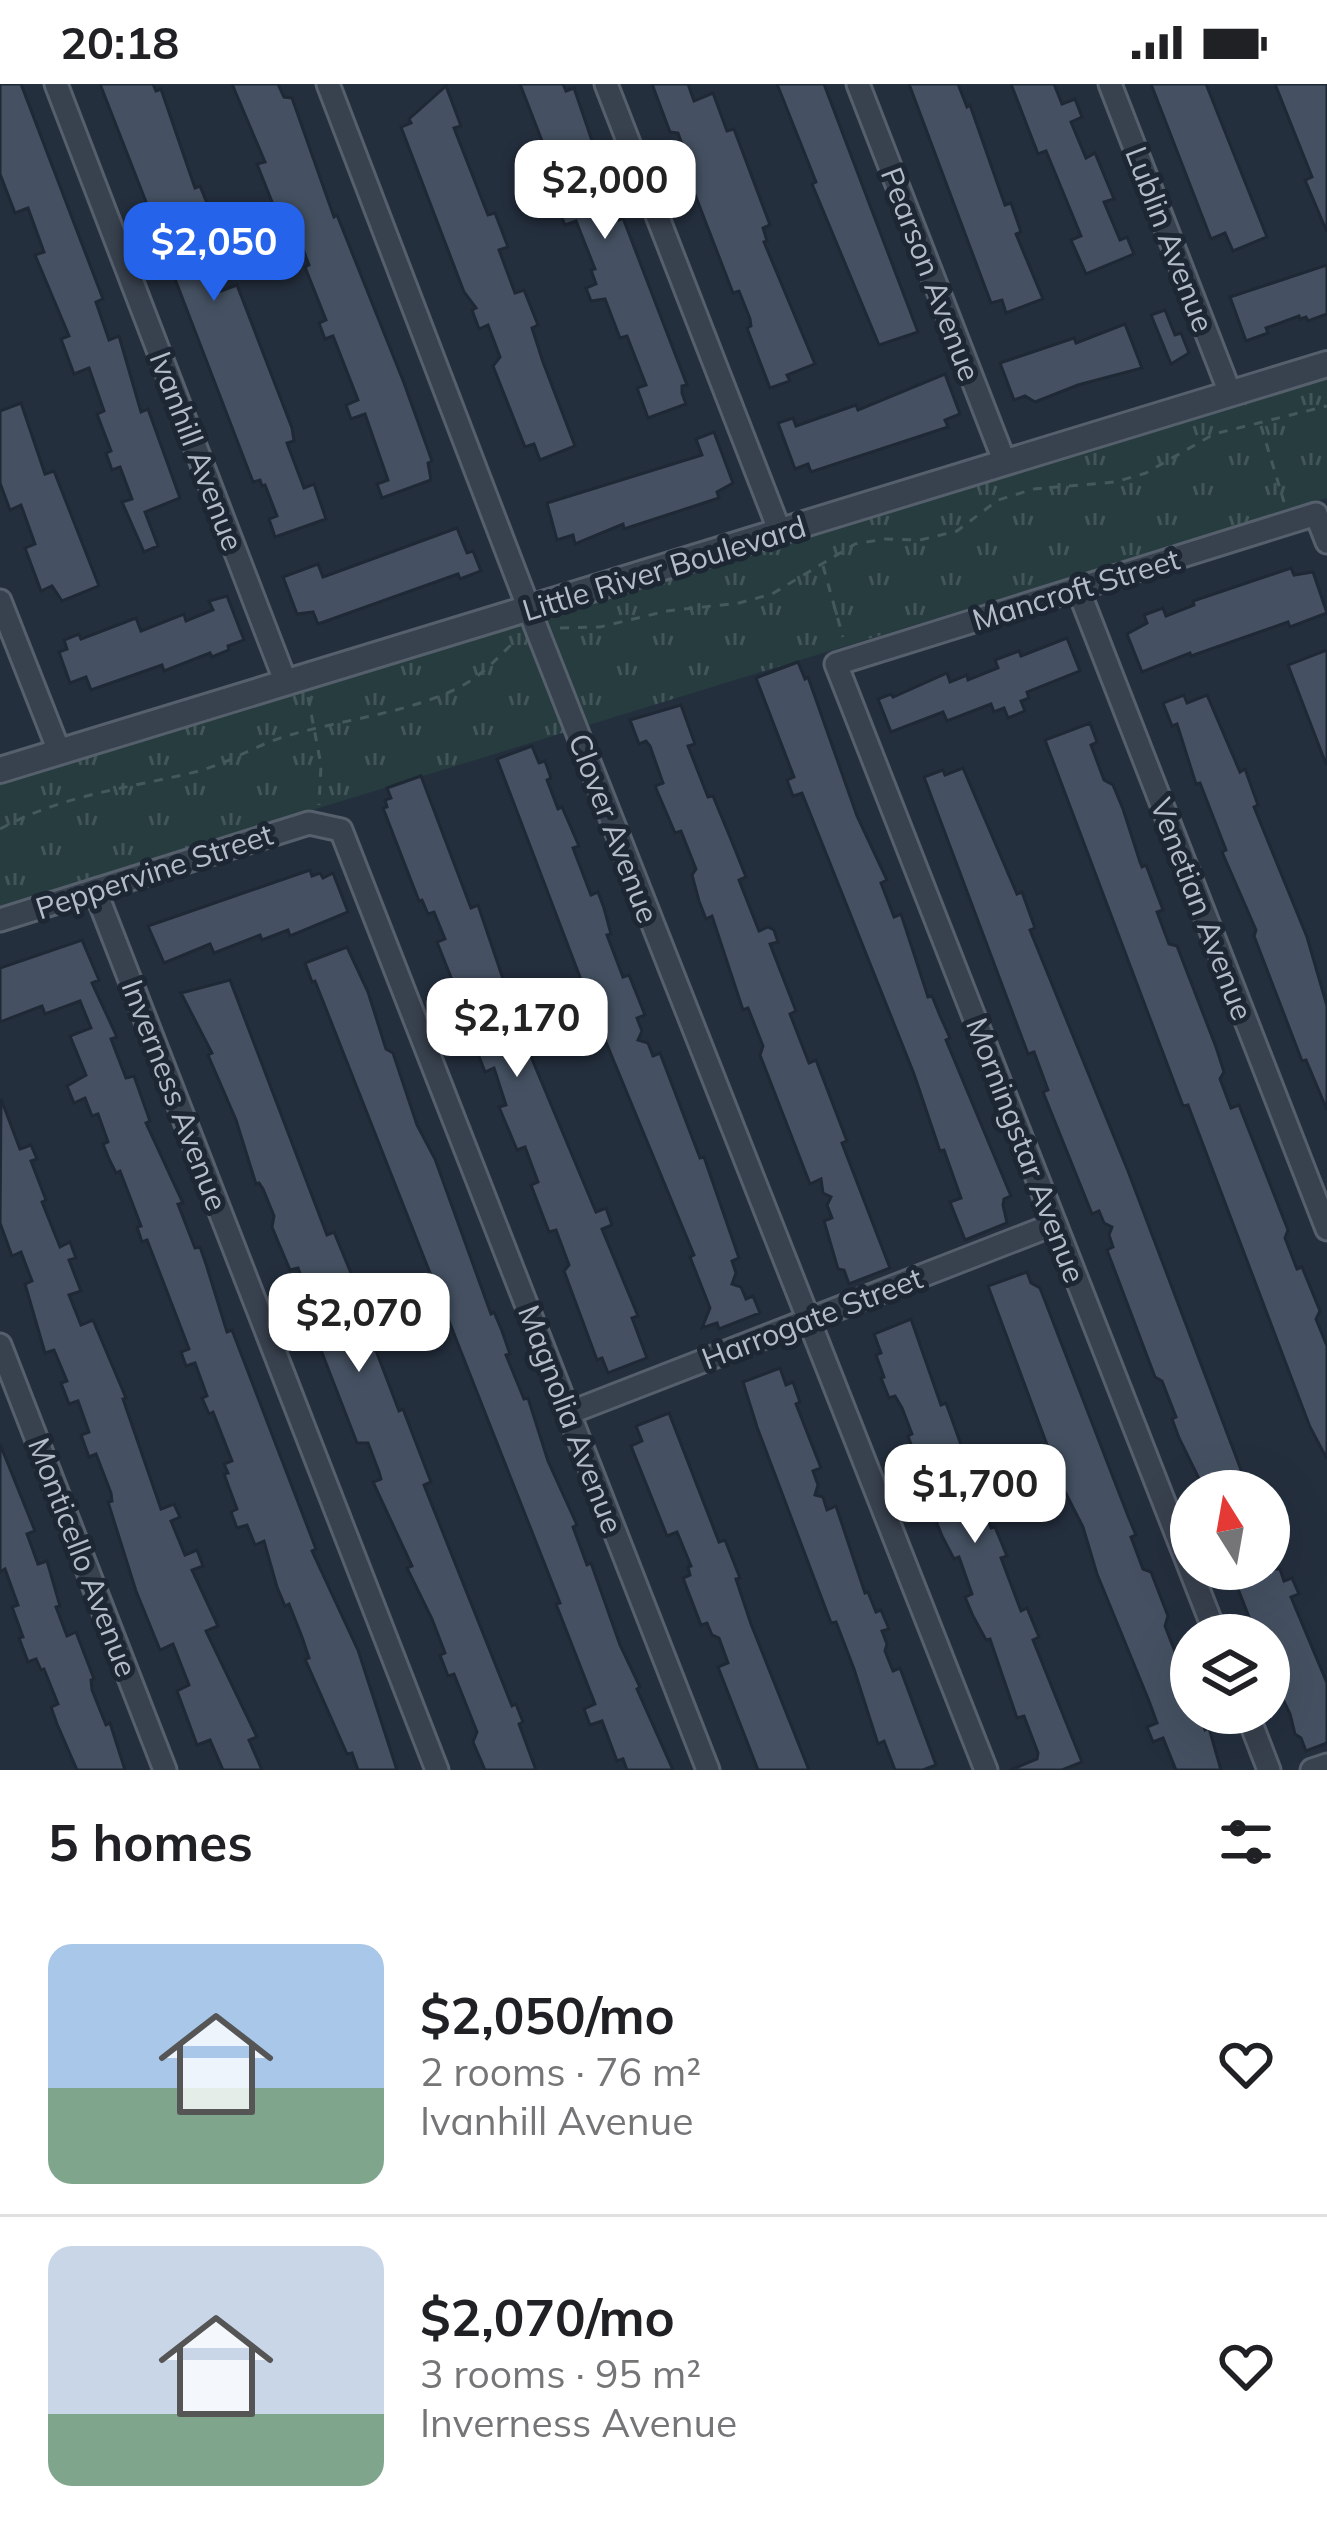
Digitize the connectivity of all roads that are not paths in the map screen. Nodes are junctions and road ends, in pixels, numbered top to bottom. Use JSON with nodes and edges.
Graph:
{"nodes":[{"id":1,"x":56,"y":84,"type":"edge"},
{"id":2,"x":328,"y":84,"type":"edge"},
{"id":3,"x":606,"y":84,"type":"edge"},
{"id":4,"x":858,"y":84,"type":"edge"},
{"id":5,"x":1110,"y":84,"type":"edge"},
{"id":6,"x":1327,"y":364,"type":"edge"},
{"id":7,"x":1230,"y":394,"type":"junction"},
{"id":8,"x":1005,"y":463,"type":"junction"},
{"id":9,"x":780,"y":532,"type":"junction"},
{"id":10,"x":1327,"y":542,"type":"edge"},
{"id":11,"x":1078,"y":590,"type":"junction"},
{"id":12,"x":0,"y":601,"type":"edge"},
{"id":13,"x":530,"y":610,"type":"junction"},
{"id":14,"x":836,"y":664,"type":"joint"},
{"id":15,"x":296,"y":688,"type":"junction"},
{"id":16,"x":58,"y":751,"type":"junction"},
{"id":17,"x":0,"y":770,"type":"edge"},
{"id":18,"x":314,"y":813,"type":"joint"},
{"id":19,"x":95,"y":890,"type":"junction"},
{"id":20,"x":0,"y":920,"type":"edge"},
{"id":21,"x":1055,"y":1224,"type":"junction"},
{"id":22,"x":1327,"y":1229,"type":"edge"},
{"id":23,"x":807,"y":1320,"type":"junction"},
{"id":24,"x":0,"y":1345,"type":"edge"},
{"id":25,"x":569,"y":1413,"type":"junction"},
{"id":26,"x":1208,"y":1614,"type":"edge"},
{"id":27,"x":1254,"y":1734,"type":"edge"},
{"id":28,"x":1327,"y":1765,"type":"edge"},
{"id":29,"x":165,"y":1770,"type":"edge"},
{"id":30,"x":437,"y":1770,"type":"edge"},
{"id":31,"x":708,"y":1770,"type":"edge"},
{"id":32,"x":986,"y":1770,"type":"edge"},
{"id":33,"x":1269,"y":1770,"type":"edge"},
{"id":34,"x":1312,"y":1770,"type":"edge"}],
"edges":[{"from":1,"to":15,"type":"street","name":"Ivanhill Avenue"},
{"from":2,"to":13,"type":"street","name":"Clover Avenue"},
{"from":3,"to":9,"type":"street"},
{"from":4,"to":8,"type":"street","name":"Pearson Avenue"},
{"from":5,"to":7,"type":"street","name":"Lublin Avenue"},
{"from":6,"to":7,"type":"street","name":"Little River Boulevard"},
{"from":7,"to":8,"type":"street","name":"Little River Boulevard"},
{"from":8,"to":9,"type":"street","name":"Little River Boulevard"},
{"from":9,"to":13,"type":"street","name":"Little River Boulevard"},
{"from":10,"to":11,"type":"street","name":"Mancroft Street"},
{"from":11,"to":14,"type":"street","name":"Mancroft Street"},
{"from":11,"to":22,"type":"street","name":"Venetian Avenue"},
{"from":12,"to":16,"type":"street"},
{"from":13,"to":15,"type":"street","name":"Little River Boulevard"},
{"from":13,"to":23,"type":"street","name":"Clover Avenue"},
{"from":14,"to":21,"type":"street","name":"Morningstar Avenue"},
{"from":15,"to":16,"type":"street","name":"Little River Boulevard"},
{"from":16,"to":17,"type":"street","name":"Little River Boulevard"},
{"from":18,"to":19,"type":"street","name":"Peppervine Street"},
{"from":18,"to":25,"type":"street","name":"Magnolia Avenue"},
{"from":19,"to":20,"type":"street","name":"Peppervine Street"},
{"from":19,"to":30,"type":"street","name":"Inverness Avenue"},
{"from":21,"to":23,"type":"street","name":"Harrogate Street"},
{"from":21,"to":26,"type":"street","name":"Morningstar Avenue"},
{"from":23,"to":25,"type":"street","name":"Harrogate Street"},
{"from":23,"to":32,"type":"street","name":"Clover Avenue"},
{"from":24,"to":29,"type":"street","name":"Monticello Avenue"},
{"from":25,"to":31,"type":"street","name":"Magnolia Avenue"},
{"from":27,"to":33,"type":"street"},
{"from":28,"to":34,"type":"street"}]}
